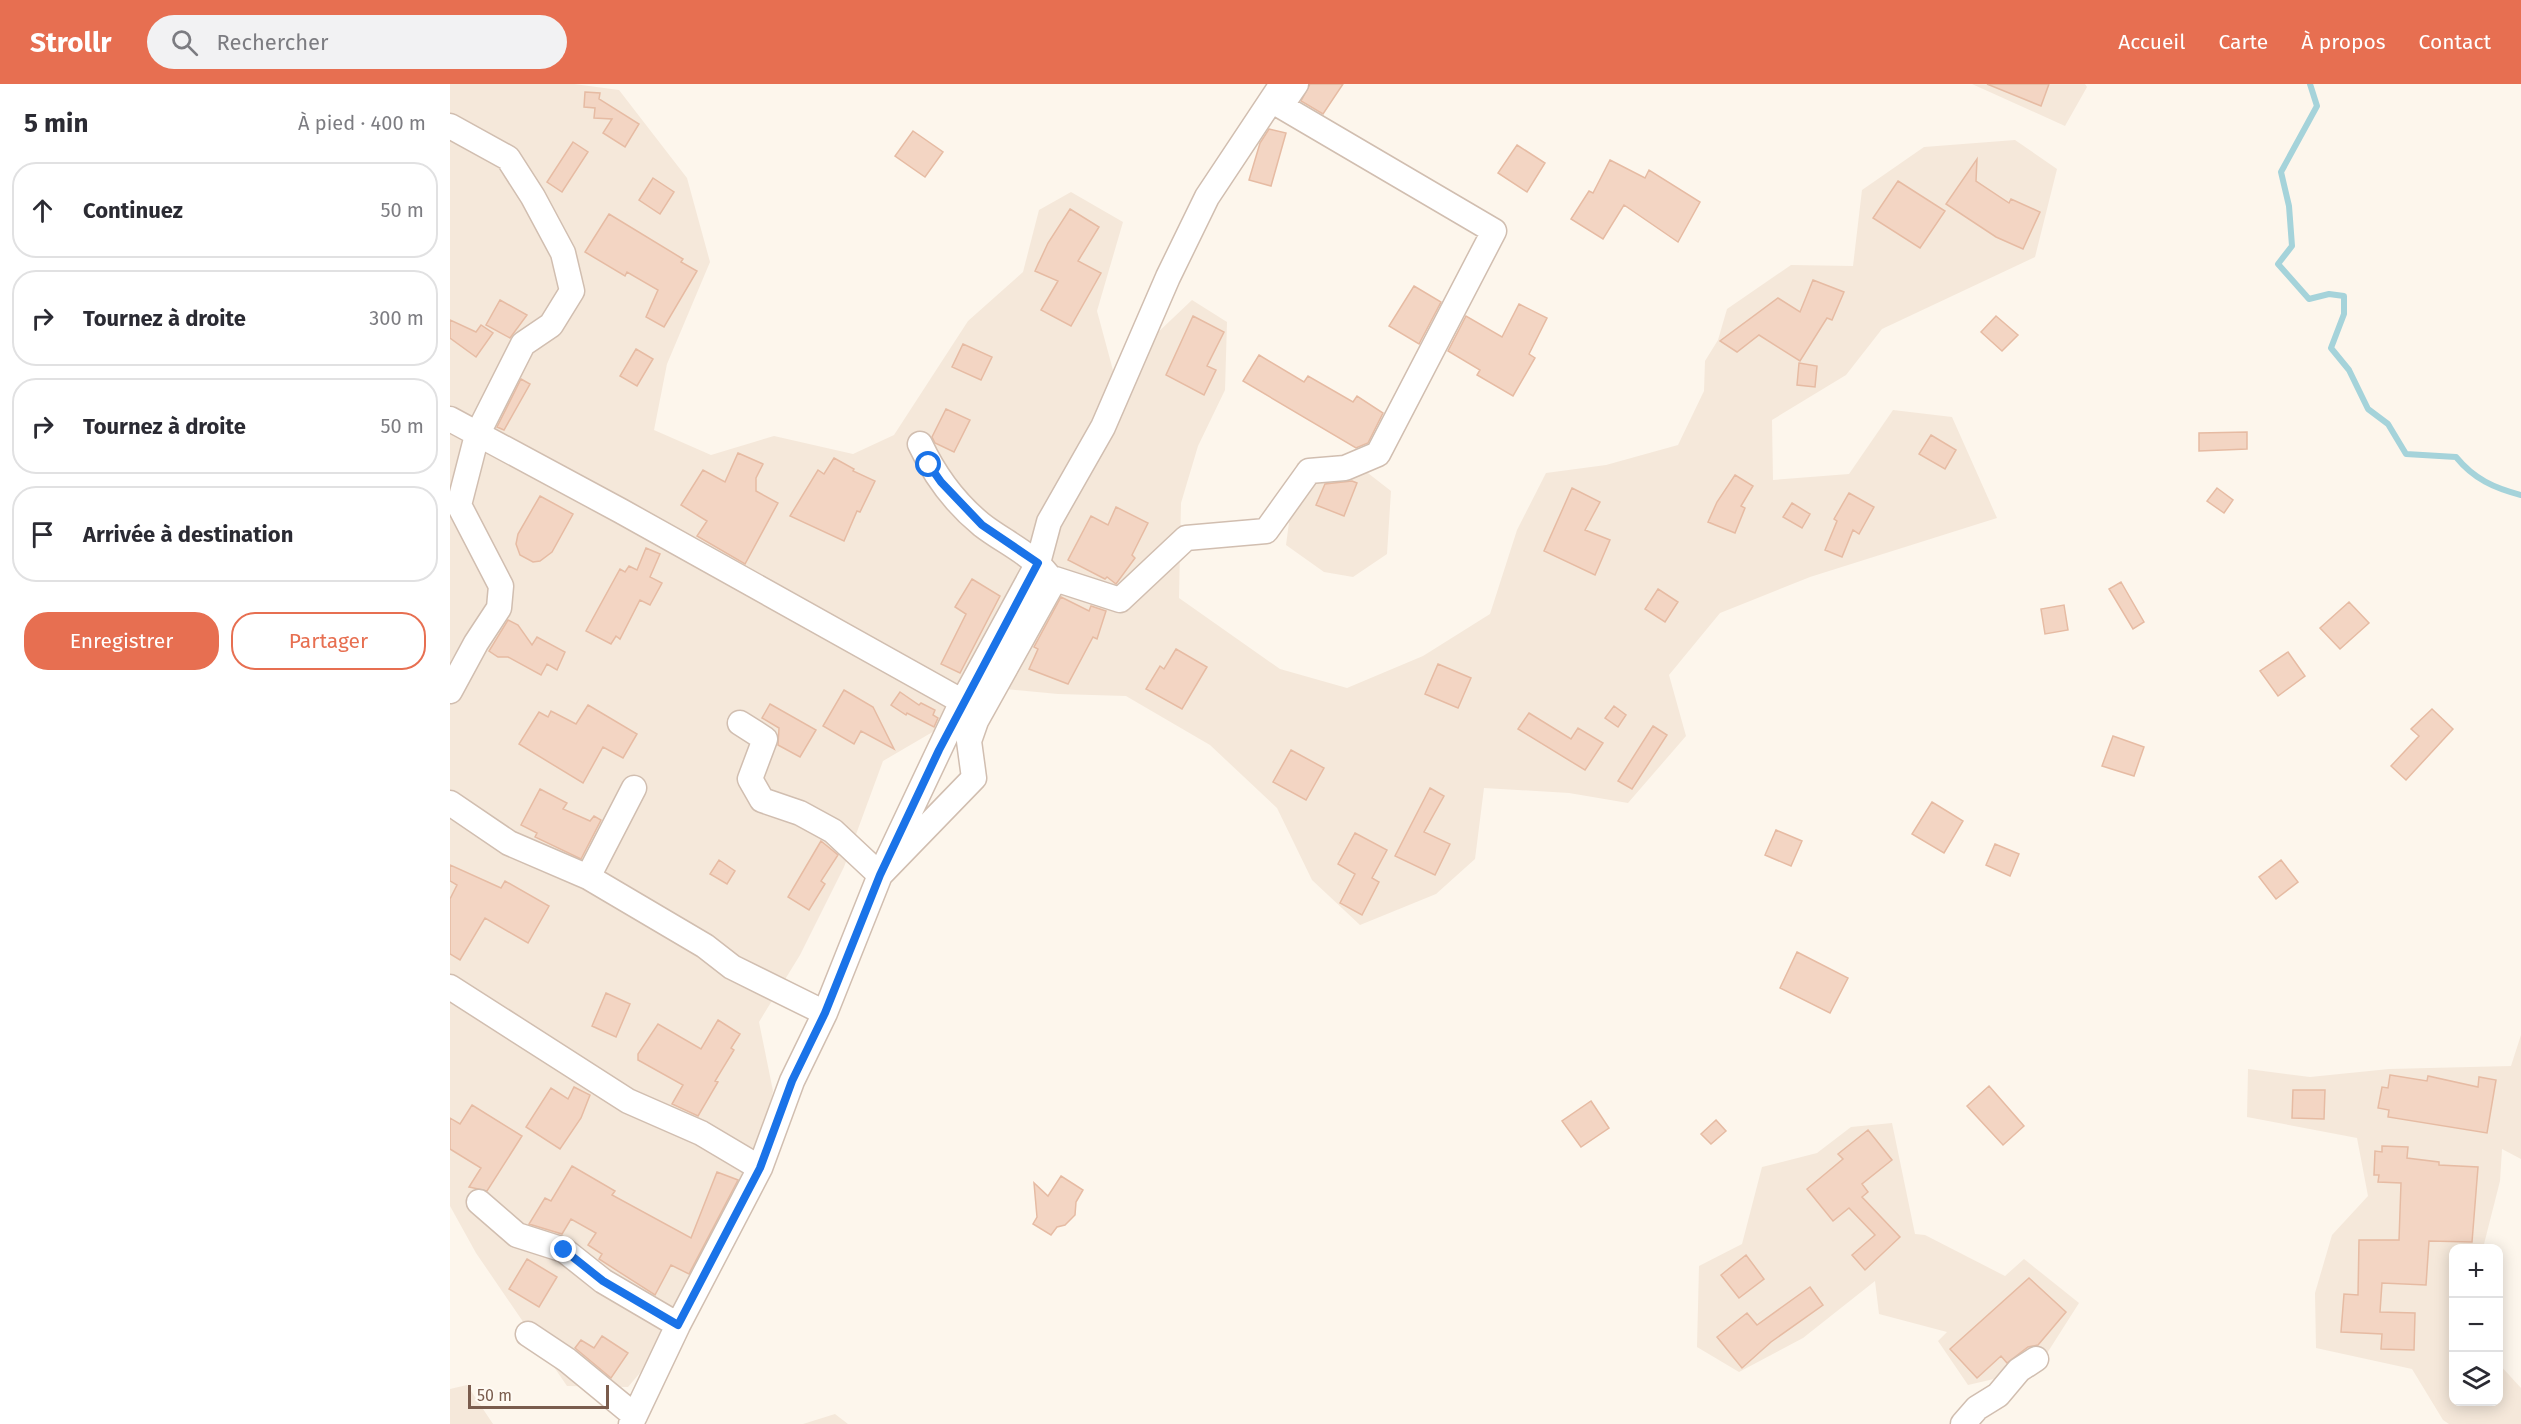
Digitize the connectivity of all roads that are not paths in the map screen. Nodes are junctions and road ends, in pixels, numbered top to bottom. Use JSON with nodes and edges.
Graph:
{"nodes":[{"id":1,"x":1282,"y":84,"type":"edge"},
{"id":2,"x":1296,"y":84,"type":"edge"},
{"id":3,"x":450,"y":126,"type":"edge"},
{"id":4,"x":450,"y":419,"type":"edge"},
{"id":5,"x":477,"y":435,"type":"junction"},
{"id":6,"x":920,"y":444,"type":"dead end"},
{"id":7,"x":1047,"y":571,"type":"junction"},
{"id":8,"x":450,"y":691,"type":"edge"},
{"id":9,"x":963,"y":702,"type":"junction"},
{"id":10,"x":740,"y":723,"type":"dead end"},
{"id":11,"x":634,"y":788,"type":"dead end"},
{"id":12,"x":450,"y":803,"type":"edge"},
{"id":13,"x":880,"y":875,"type":"junction"},
{"id":14,"x":588,"y":878,"type":"junction"},
{"id":15,"x":450,"y":987,"type":"edge"},
{"id":16,"x":825,"y":1013,"type":"junction"},
{"id":17,"x":760,"y":1168,"type":"junction"},
{"id":18,"x":479,"y":1202,"type":"dead end"},
{"id":19,"x":678,"y":1325,"type":"junction"},
{"id":20,"x":528,"y":1334,"type":"dead end"},
{"id":21,"x":2036,"y":1359,"type":"dead end"},
{"id":22,"x":633,"y":1420,"type":"edge"},
{"id":23,"x":1963,"y":1424,"type":"edge"}],
"edges":[{"from":1,"to":7,"type":"street"},
{"from":2,"to":7,"type":"street"},
{"from":3,"to":5,"type":"street"},
{"from":4,"to":5,"type":"street"},
{"from":5,"to":8,"type":"street"},
{"from":5,"to":9,"type":"street"},
{"from":6,"to":7,"type":"street"},
{"from":7,"to":9,"type":"street"},
{"from":7,"to":13,"type":"street"},
{"from":9,"to":13,"type":"street"},
{"from":10,"to":13,"type":"street"},
{"from":11,"to":14,"type":"street"},
{"from":12,"to":14,"type":"street"},
{"from":13,"to":16,"type":"street"},
{"from":14,"to":16,"type":"street"},
{"from":15,"to":17,"type":"street"},
{"from":16,"to":17,"type":"street"},
{"from":17,"to":19,"type":"street"},
{"from":18,"to":19,"type":"street"},
{"from":19,"to":22,"type":"street"},
{"from":20,"to":22,"type":"street"},
{"from":21,"to":23,"type":"street"}]}
